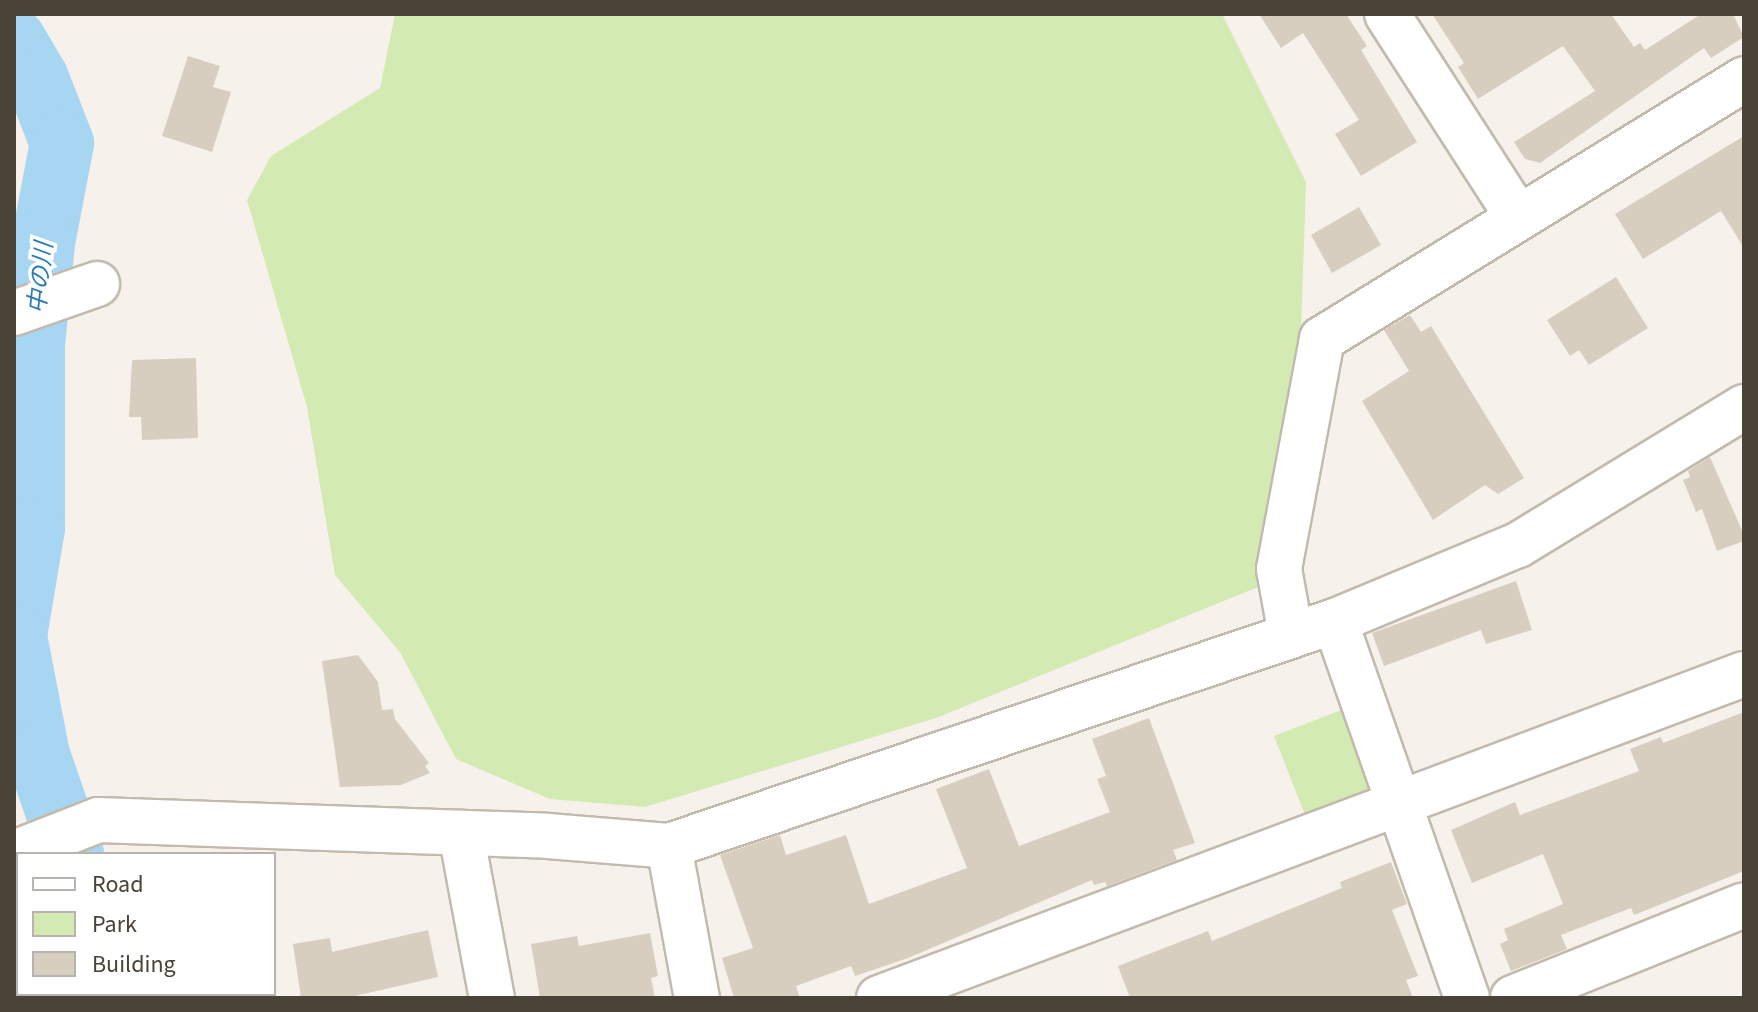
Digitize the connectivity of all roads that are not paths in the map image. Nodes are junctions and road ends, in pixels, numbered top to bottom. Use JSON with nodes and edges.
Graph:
{"nodes":[{"id":1,"x":1387,"y":14,"type":"edge"},
{"id":2,"x":1744,"y":79,"type":"edge"},
{"id":3,"x":1517,"y":216,"type":"junction"},
{"id":4,"x":97,"y":284,"type":"dead end"},
{"id":5,"x":14,"y":313,"type":"edge"},
{"id":6,"x":1744,"y":407,"type":"edge"},
{"id":7,"x":1335,"y":621,"type":"junction"},
{"id":8,"x":1291,"y":635,"type":"junction"},
{"id":9,"x":1744,"y":674,"type":"edge"},
{"id":10,"x":1401,"y":803,"type":"junction"},
{"id":11,"x":461,"y":833,"type":"junction"},
{"id":12,"x":669,"y":846,"type":"junction"},
{"id":13,"x":24,"y":849,"type":"edge"},
{"id":14,"x":1744,"y":905,"type":"edge"},
{"id":15,"x":492,"y":998,"type":"edge"},
{"id":16,"x":697,"y":998,"type":"edge"},
{"id":17,"x":879,"y":998,"type":"edge"},
{"id":18,"x":1467,"y":998,"type":"edge"},
{"id":19,"x":1513,"y":998,"type":"edge"}],
"edges":[{"from":1,"to":3,"type":"street"},
{"from":2,"to":3,"type":"street"},
{"from":3,"to":8,"type":"street"},
{"from":4,"to":5,"type":"street"},
{"from":6,"to":7,"type":"street"},
{"from":7,"to":8,"type":"street"},
{"from":7,"to":10,"type":"street"},
{"from":8,"to":12,"type":"street"},
{"from":9,"to":10,"type":"street"},
{"from":10,"to":17,"type":"street"},
{"from":10,"to":18,"type":"street"},
{"from":11,"to":12,"type":"street"},
{"from":11,"to":13,"type":"street"},
{"from":11,"to":15,"type":"street"},
{"from":12,"to":16,"type":"street"},
{"from":14,"to":19,"type":"street"}]}
